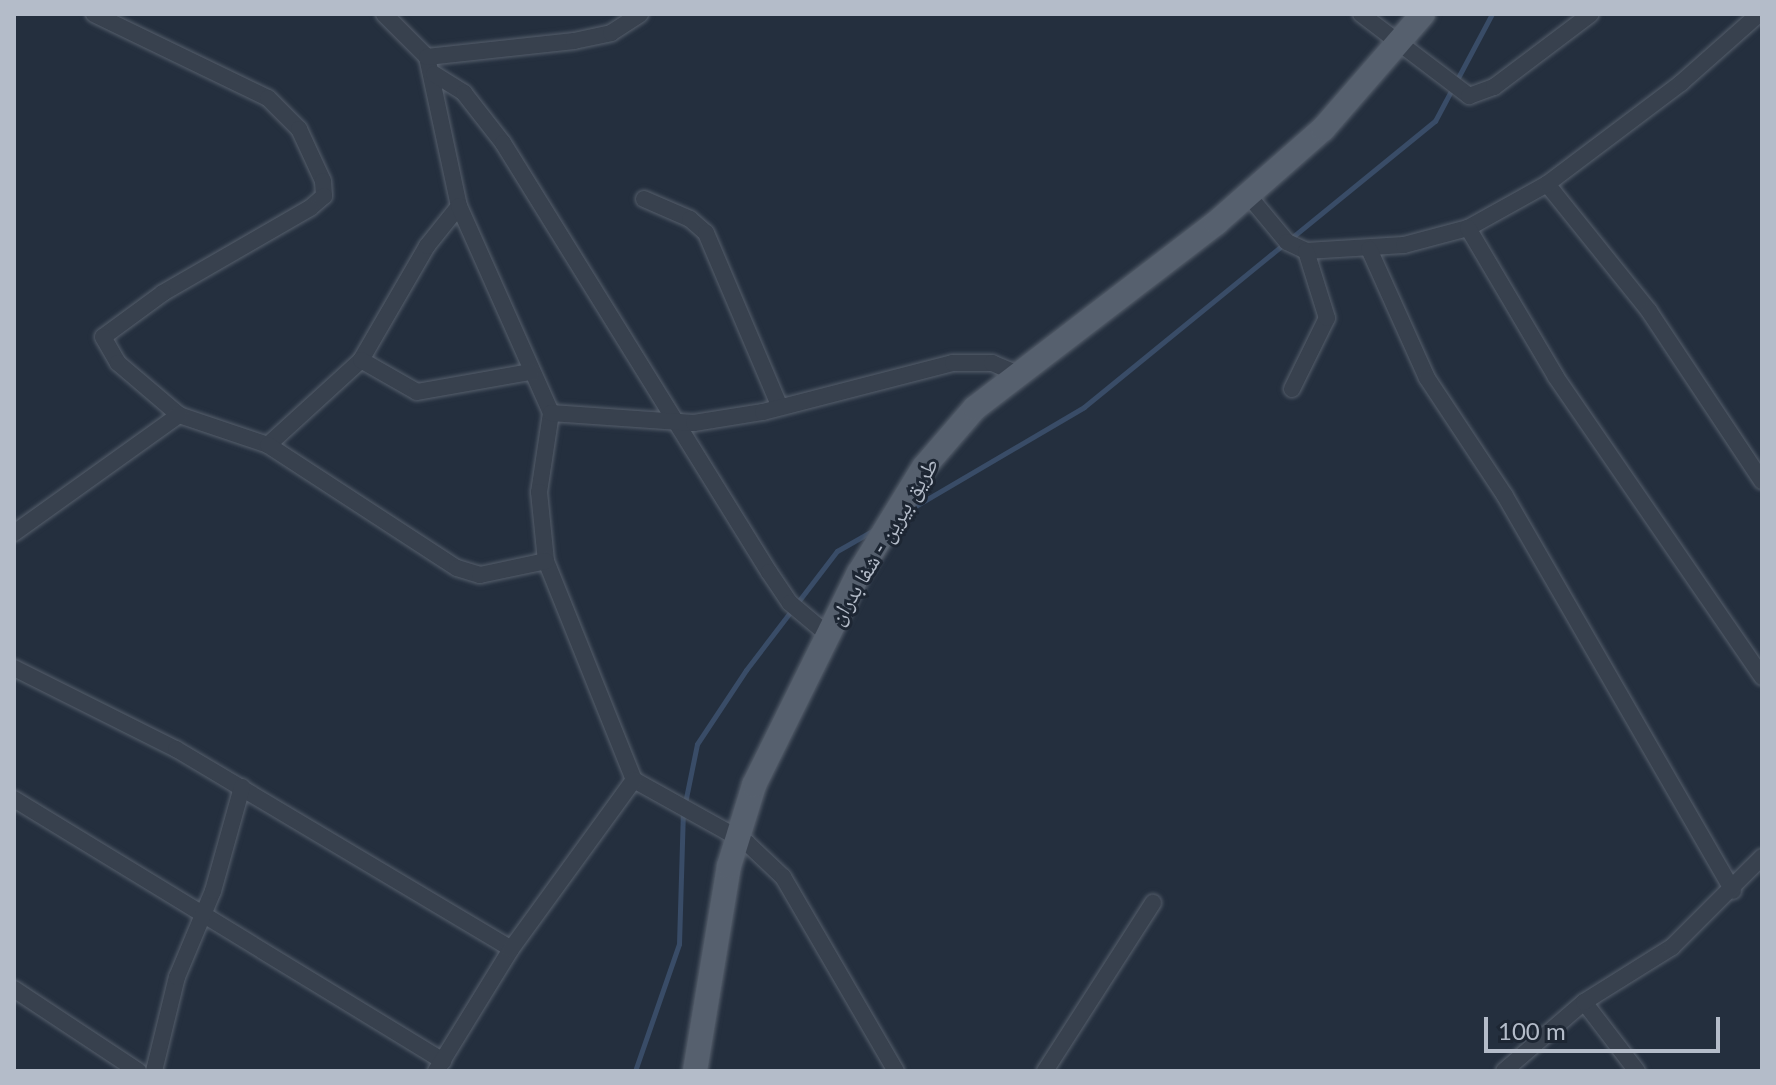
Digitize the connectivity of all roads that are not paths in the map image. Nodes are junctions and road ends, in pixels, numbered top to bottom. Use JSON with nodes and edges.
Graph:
{"nodes":[{"id":1,"x":94,"y":14,"type":"edge"},
{"id":2,"x":384,"y":14,"type":"edge"},
{"id":3,"x":640,"y":14,"type":"edge"},
{"id":4,"x":1361,"y":14,"type":"edge"},
{"id":5,"x":1423,"y":14,"type":"edge"},
{"id":6,"x":1591,"y":14,"type":"edge"},
{"id":7,"x":1759,"y":14,"type":"edge"},
{"id":8,"x":1401,"y":44,"type":"junction"},
{"id":9,"x":427,"y":57,"type":"junction"},
{"id":10,"x":434,"y":74,"type":"junction"},
{"id":11,"x":1547,"y":184,"type":"junction"},
{"id":12,"x":1248,"y":195,"type":"junction"},
{"id":13,"x":644,"y":199,"type":"dead end"},
{"id":14,"x":459,"y":206,"type":"junction"},
{"id":15,"x":1468,"y":228,"type":"junction"},
{"id":16,"x":1369,"y":249,"type":"junction"},
{"id":17,"x":1306,"y":251,"type":"junction"},
{"id":18,"x":361,"y":360,"type":"junction"},
{"id":19,"x":531,"y":372,"type":"junction"},
{"id":20,"x":1018,"y":374,"type":"junction"},
{"id":21,"x":1292,"y":389,"type":"dead end"},
{"id":22,"x":779,"y":405,"type":"junction"},
{"id":23,"x":551,"y":413,"type":"junction"},
{"id":24,"x":179,"y":415,"type":"junction"},
{"id":25,"x":678,"y":423,"type":"junction"},
{"id":26,"x":268,"y":445,"type":"junction"},
{"id":27,"x":1762,"y":481,"type":"edge"},
{"id":28,"x":14,"y":533,"type":"edge"},
{"id":29,"x":546,"y":561,"type":"junction"},
{"id":30,"x":827,"y":634,"type":"junction"},
{"id":31,"x":14,"y":668,"type":"edge"},
{"id":32,"x":1762,"y":677,"type":"edge"},
{"id":33,"x":634,"y":780,"type":"junction"},
{"id":34,"x":242,"y":787,"type":"junction"},
{"id":35,"x":14,"y":799,"type":"edge"},
{"id":36,"x":736,"y":838,"type":"junction"},
{"id":37,"x":1762,"y":857,"type":"edge"},
{"id":38,"x":1733,"y":891,"type":"junction"},
{"id":39,"x":1153,"y":903,"type":"dead end"},
{"id":40,"x":204,"y":916,"type":"junction"},
{"id":41,"x":511,"y":949,"type":"junction"},
{"id":42,"x":14,"y":989,"type":"edge"},
{"id":43,"x":1584,"y":1002,"type":"junction"},
{"id":44,"x":439,"y":1066,"type":"edge"},
{"id":45,"x":138,"y":1071,"type":"edge"},
{"id":46,"x":154,"y":1071,"type":"edge"},
{"id":47,"x":695,"y":1071,"type":"edge"},
{"id":48,"x":896,"y":1071,"type":"edge"},
{"id":49,"x":1045,"y":1071,"type":"edge"},
{"id":50,"x":1504,"y":1071,"type":"edge"},
{"id":51,"x":1637,"y":1071,"type":"edge"}],
"edges":[{"from":1,"to":24,"type":"street"},
{"from":2,"to":9,"type":"street"},
{"from":3,"to":9,"type":"street"},
{"from":4,"to":8,"type":"street"},
{"from":5,"to":8,"type":"main road","name":"طريق بيرين - شفا بدران"},
{"from":6,"to":8,"type":"street"},
{"from":7,"to":11,"type":"street"},
{"from":8,"to":12,"type":"main road","name":"طريق بيرين - شفا بدران"},
{"from":9,"to":10,"type":"street"},
{"from":10,"to":14,"type":"street"},
{"from":10,"to":25,"type":"street"},
{"from":11,"to":15,"type":"street"},
{"from":11,"to":27,"type":"street"},
{"from":12,"to":17,"type":"street"},
{"from":12,"to":20,"type":"main road","name":"طريق بيرين - شفا بدران"},
{"from":13,"to":22,"type":"street"},
{"from":14,"to":18,"type":"street"},
{"from":14,"to":19,"type":"street"},
{"from":15,"to":16,"type":"street"},
{"from":15,"to":32,"type":"street"},
{"from":16,"to":17,"type":"street"},
{"from":16,"to":38,"type":"street"},
{"from":17,"to":21,"type":"street"},
{"from":18,"to":19,"type":"street"},
{"from":18,"to":26,"type":"street"},
{"from":19,"to":23,"type":"street"},
{"from":20,"to":22,"type":"street"},
{"from":20,"to":30,"type":"main road","name":"طريق بيرين - شفا بدران"},
{"from":22,"to":25,"type":"street"},
{"from":23,"to":25,"type":"street"},
{"from":23,"to":29,"type":"street"},
{"from":24,"to":26,"type":"street"},
{"from":24,"to":28,"type":"street"},
{"from":25,"to":30,"type":"street"},
{"from":26,"to":29,"type":"street"},
{"from":29,"to":33,"type":"street"},
{"from":30,"to":36,"type":"main road","name":"طريق بيرين - شفا بدران"},
{"from":31,"to":34,"type":"street"},
{"from":33,"to":36,"type":"street"},
{"from":33,"to":41,"type":"street"},
{"from":34,"to":40,"type":"street"},
{"from":34,"to":41,"type":"street"},
{"from":35,"to":40,"type":"street"},
{"from":36,"to":47,"type":"main road","name":"طريق بيرين - شفا بدران"},
{"from":36,"to":48,"type":"street"},
{"from":37,"to":38,"type":"street"},
{"from":38,"to":43,"type":"street"},
{"from":39,"to":49,"type":"street"},
{"from":40,"to":44,"type":"street"},
{"from":40,"to":46,"type":"street"},
{"from":41,"to":44,"type":"street"},
{"from":42,"to":45,"type":"street"},
{"from":43,"to":50,"type":"street"},
{"from":43,"to":51,"type":"street"}]}
